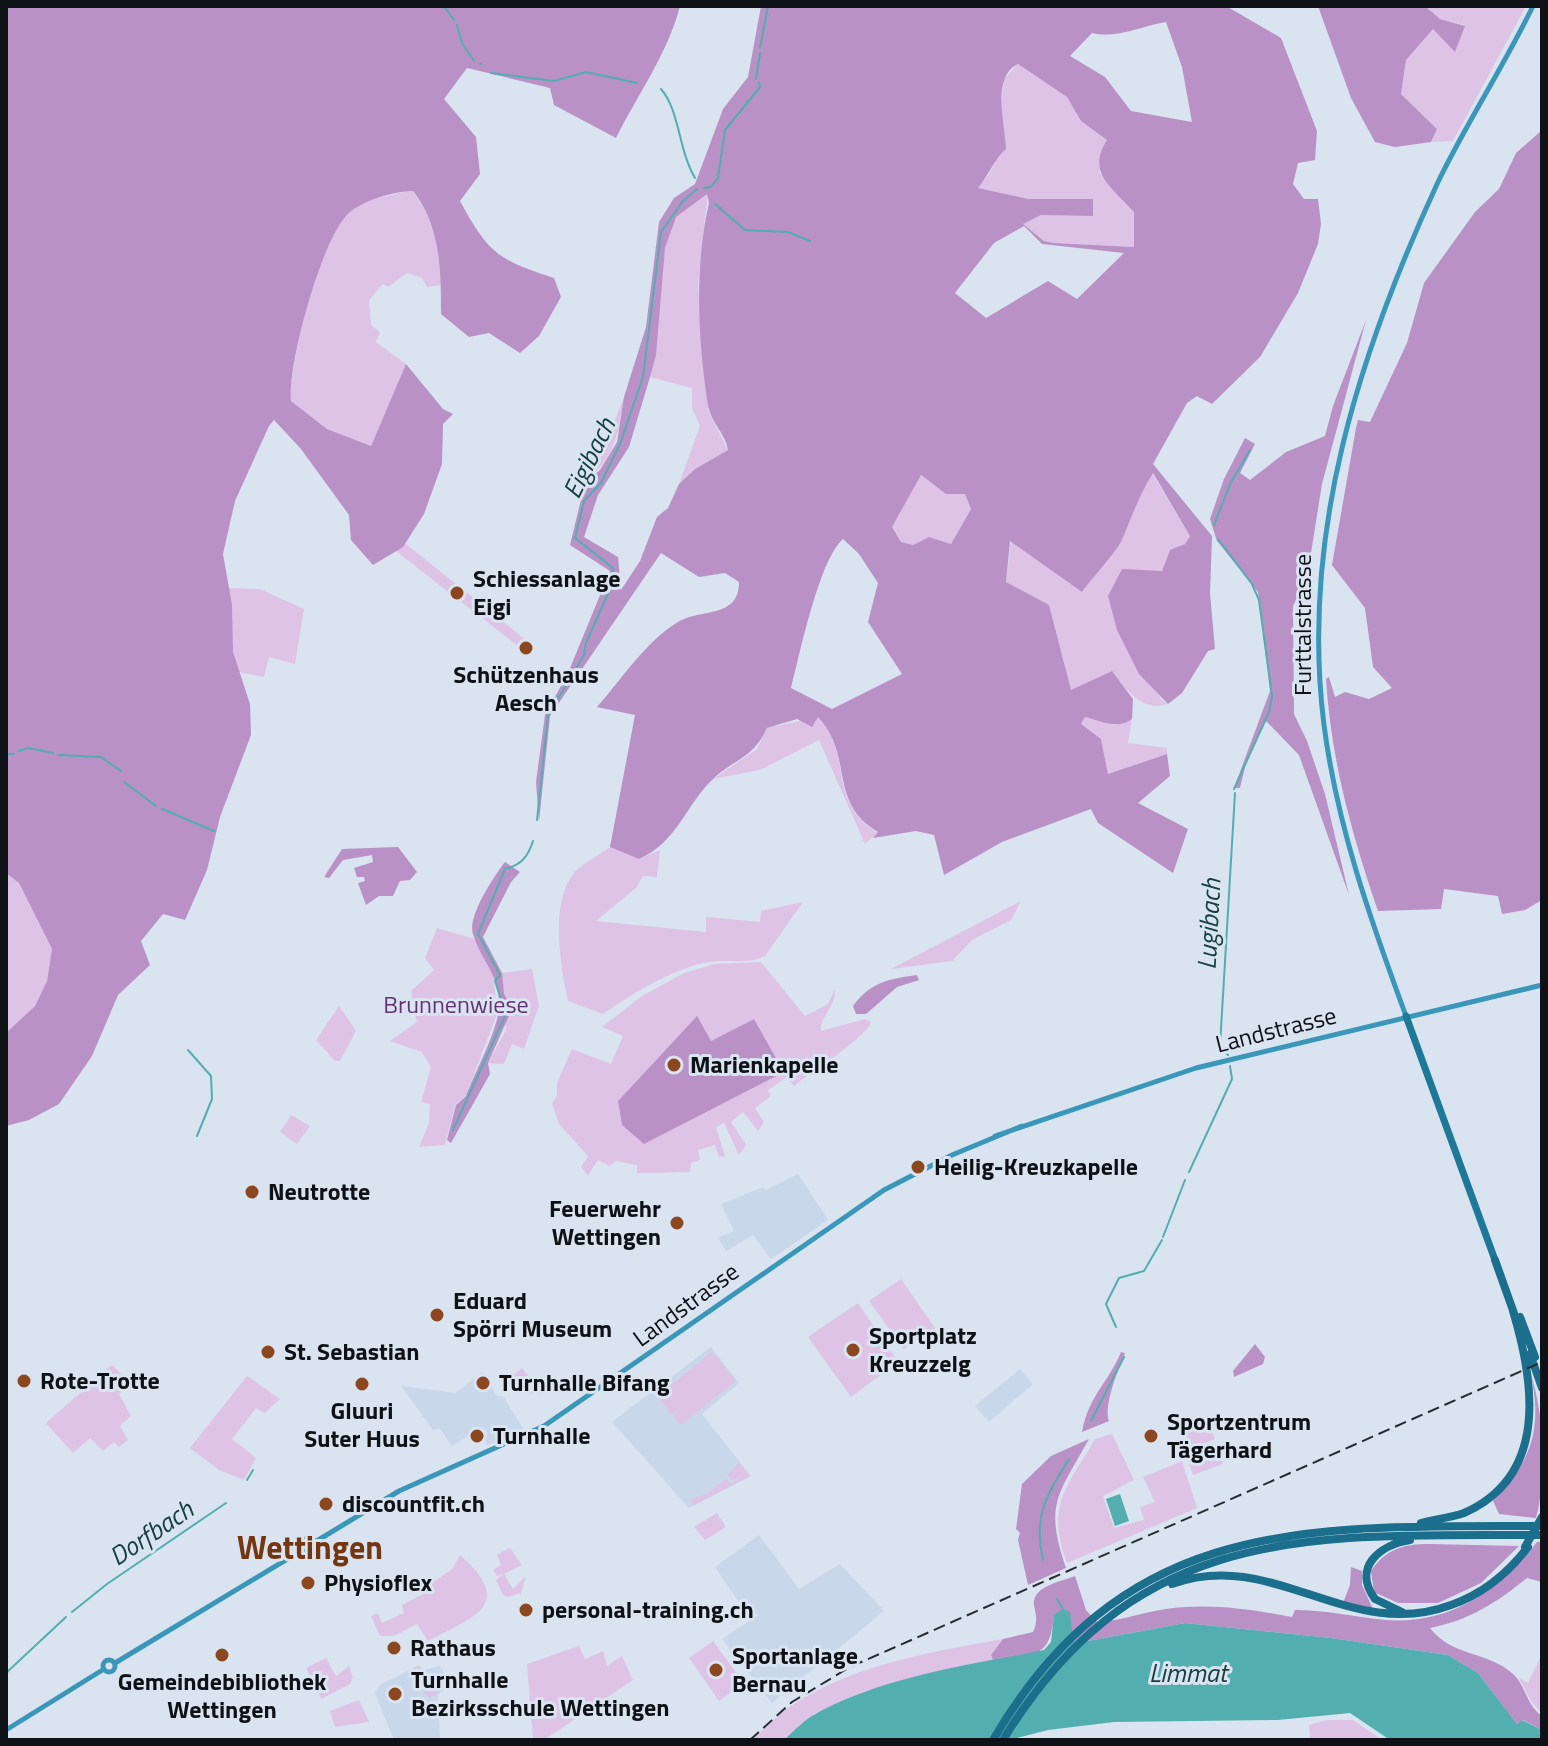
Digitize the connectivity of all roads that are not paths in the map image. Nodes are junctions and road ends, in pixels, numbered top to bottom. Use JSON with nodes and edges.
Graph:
{"nodes":[{"id":1,"x":1533,"y":6,"type":"edge"},
{"id":2,"x":1542,"y":985,"type":"edge"},
{"id":3,"x":1406,"y":1016,"type":"junction"},
{"id":4,"x":1495,"y":1260,"type":"junction"},
{"id":5,"x":1513,"y":1311,"type":"junction"},
{"id":6,"x":1535,"y":1357,"type":"junction"},
{"id":7,"x":1542,"y":1374,"type":"edge"},
{"id":8,"x":1542,"y":1381,"type":"edge"},
{"id":9,"x":1542,"y":1388,"type":"edge"},
{"id":10,"x":1542,"y":1522,"type":"edge"},
{"id":11,"x":1407,"y":1527,"type":"junction"},
{"id":12,"x":1542,"y":1535,"type":"edge"},
{"id":13,"x":1431,"y":1536,"type":"junction"},
{"id":14,"x":1527,"y":1547,"type":"junction"},
{"id":15,"x":1152,"y":1590,"type":"junction"},
{"id":16,"x":6,"y":1730,"type":"edge"},
{"id":17,"x":993,"y":1740,"type":"edge"},
{"id":18,"x":1003,"y":1740,"type":"edge"}],
"edges":[{"from":1,"to":3,"type":"main road","name":"Furttalstrasse"},
{"from":2,"to":3,"type":"main road","name":"Landstrasse"},
{"from":3,"to":4,"type":"highway","name":"Furttalstrasse"},
{"from":3,"to":16,"type":"main road","name":"Landstrasse"},
{"from":4,"to":5,"type":"highway"},
{"from":4,"to":6,"type":"highway"},
{"from":5,"to":9,"type":"highway"},
{"from":5,"to":11,"type":"highway"},
{"from":6,"to":7,"type":"highway"},
{"from":6,"to":8,"type":"highway"},
{"from":10,"to":11,"type":"highway"},
{"from":10,"to":14,"type":"highway","bridge":true},
{"from":11,"to":17,"type":"highway"},
{"from":12,"to":13,"type":"highway"},
{"from":13,"to":14,"type":"highway"},
{"from":13,"to":15,"type":"highway"},
{"from":14,"to":15,"type":"highway"},
{"from":15,"to":18,"type":"highway"}]}
